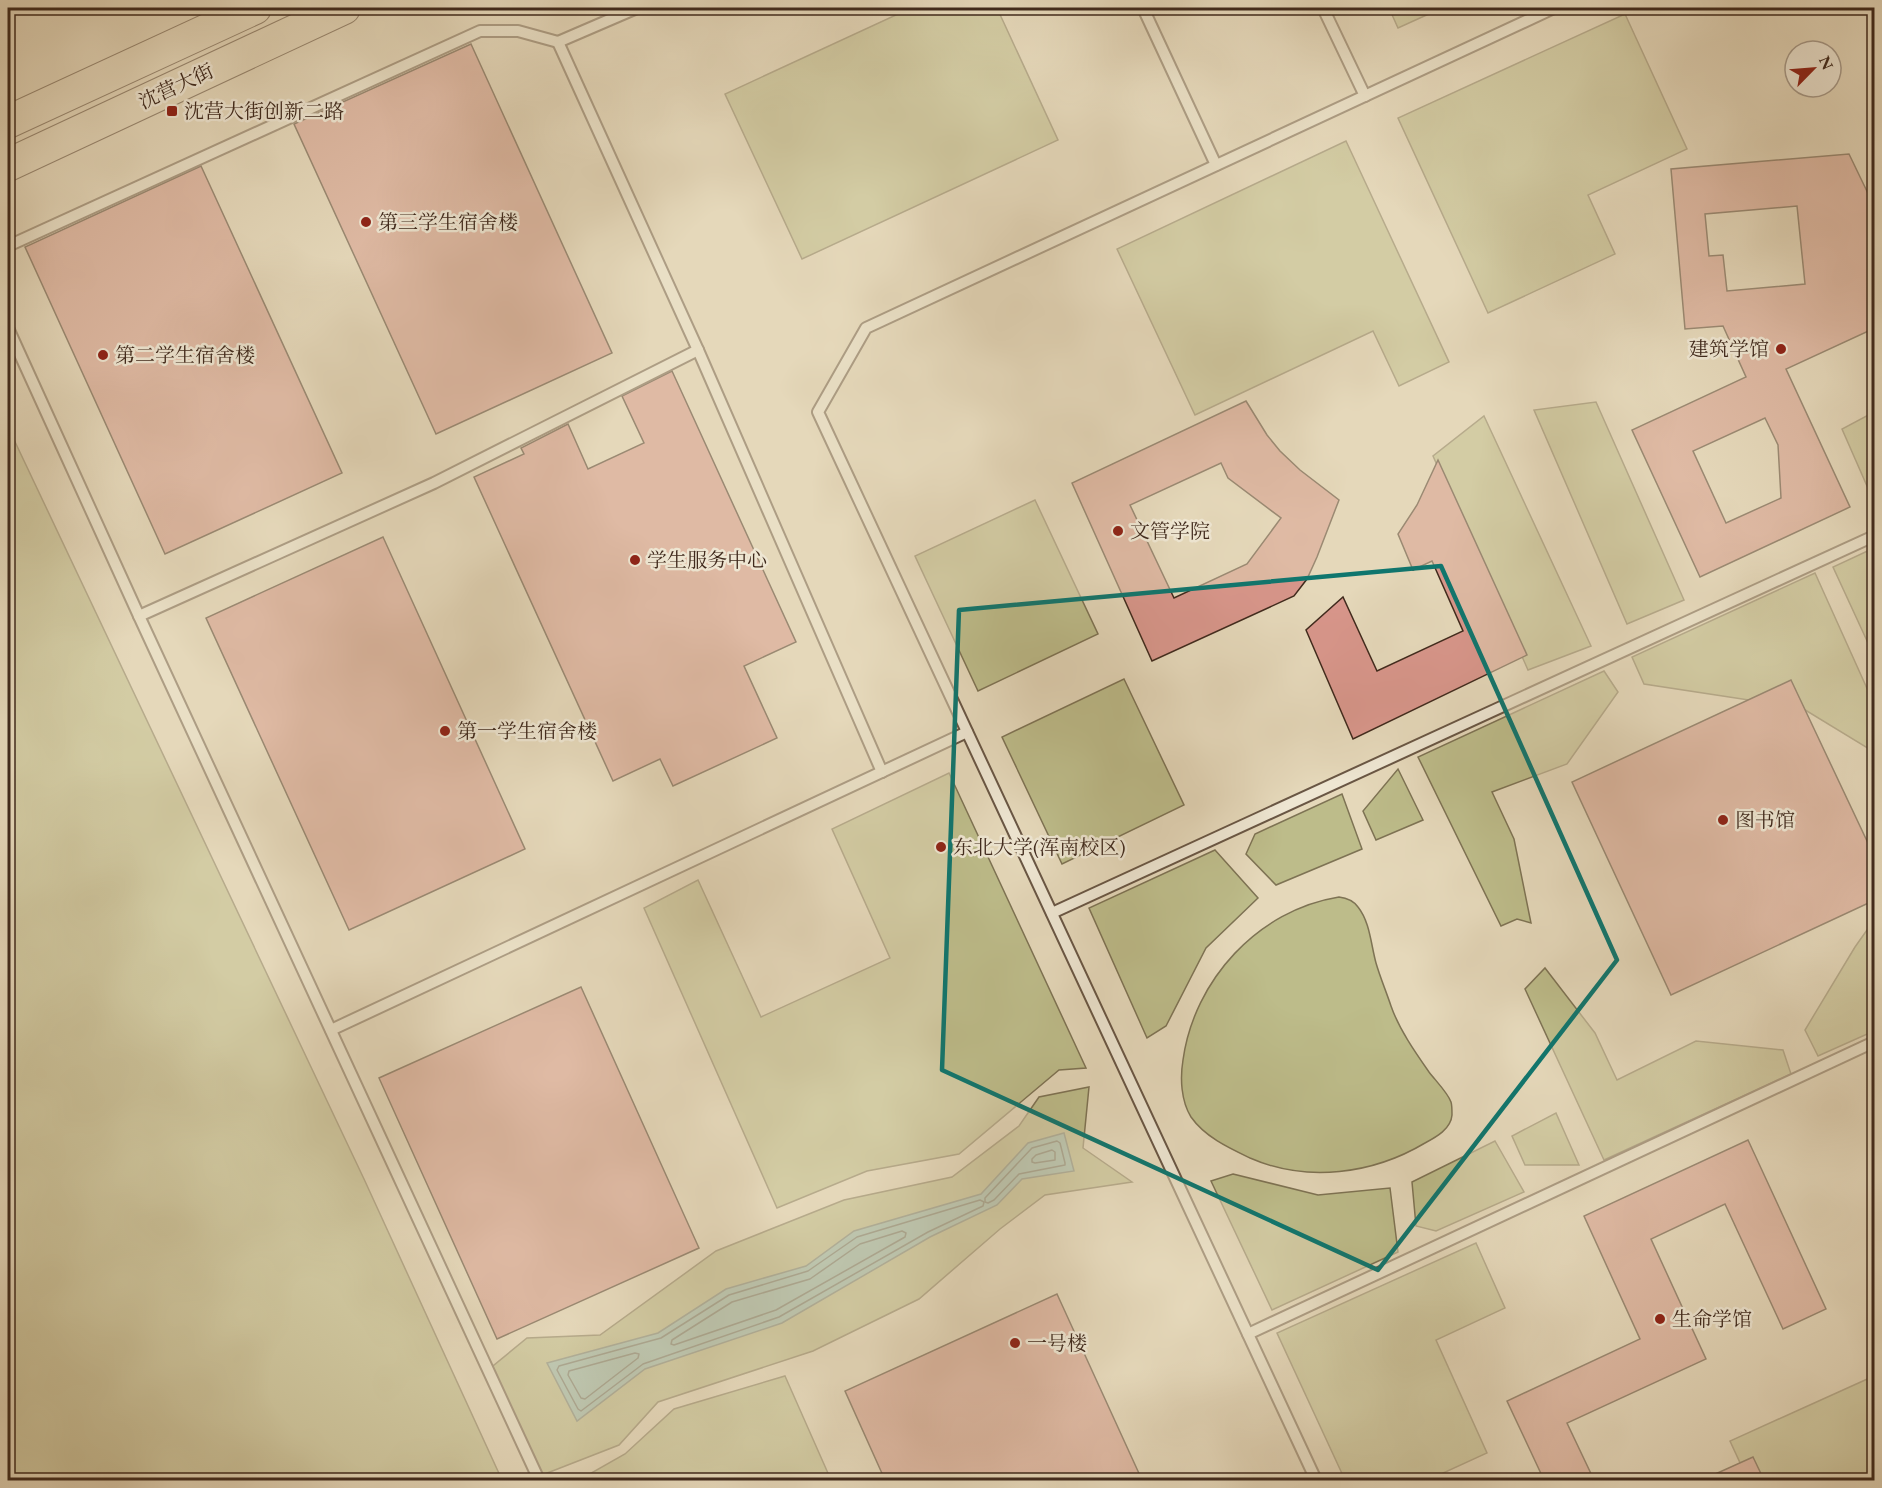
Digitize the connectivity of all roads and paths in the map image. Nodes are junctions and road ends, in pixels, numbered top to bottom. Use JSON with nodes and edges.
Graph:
{"nodes":[{"id":1,"x":255,"y":8,"type":"edge"},
{"id":2,"x":344,"y":8,"type":"edge"},
{"id":3,"x":637,"y":8,"type":"edge"},
{"id":4,"x":1143,"y":8,"type":"edge"},
{"id":5,"x":1323,"y":8,"type":"edge"},
{"id":6,"x":1554,"y":8,"type":"edge"},
{"id":7,"x":558,"y":42,"type":"junction"},
{"id":8,"x":1365,"y":96,"type":"junction"},
{"id":9,"x":8,"y":122,"type":"edge"},
{"id":10,"x":8,"y":165,"type":"edge"},
{"id":11,"x":1216,"y":165,"type":"junction"},
{"id":12,"x":8,"y":246,"type":"edge"},
{"id":13,"x":8,"y":328,"type":"edge"},
{"id":14,"x":698,"y":350,"type":"junction"},
{"id":15,"x":1875,"y":536,"type":"edge"},
{"id":16,"x":139,"y":616,"type":"junction"},
{"id":17,"x":967,"y":732,"type":"junction"},
{"id":18,"x":882,"y":772,"type":"junction"},
{"id":19,"x":1052,"y":914,"type":"junction"},
{"id":20,"x":331,"y":1030,"type":"junction"},
{"id":21,"x":1875,"y":1042,"type":"edge"},
{"id":22,"x":1248,"y":1334,"type":"junction"},
{"id":23,"x":539,"y":1480,"type":"edge"},
{"id":24,"x":1316,"y":1480,"type":"edge"}],
"edges":[{"from":1,"to":9,"type":"main road","name":"沈营大街"},
{"from":2,"to":10,"type":"main road","name":"沈营大街"},
{"from":3,"to":7,"type":"lane"},
{"from":4,"to":11,"type":"lane"},
{"from":5,"to":8,"type":"lane"},
{"from":6,"to":8,"type":"lane"},
{"from":7,"to":12,"type":"lane"},
{"from":7,"to":14,"type":"lane"},
{"from":8,"to":11,"type":"lane"},
{"from":11,"to":17,"type":"lane"},
{"from":13,"to":16,"type":"lane"},
{"from":14,"to":16,"type":"lane"},
{"from":14,"to":18,"type":"lane"},
{"from":15,"to":19,"type":"lane"},
{"from":16,"to":20,"type":"lane"},
{"from":17,"to":18,"type":"lane"},
{"from":17,"to":19,"type":"lane"},
{"from":18,"to":20,"type":"lane"},
{"from":19,"to":22,"type":"lane"},
{"from":20,"to":23,"type":"lane"},
{"from":21,"to":22,"type":"lane"},
{"from":22,"to":24,"type":"lane"}]}
